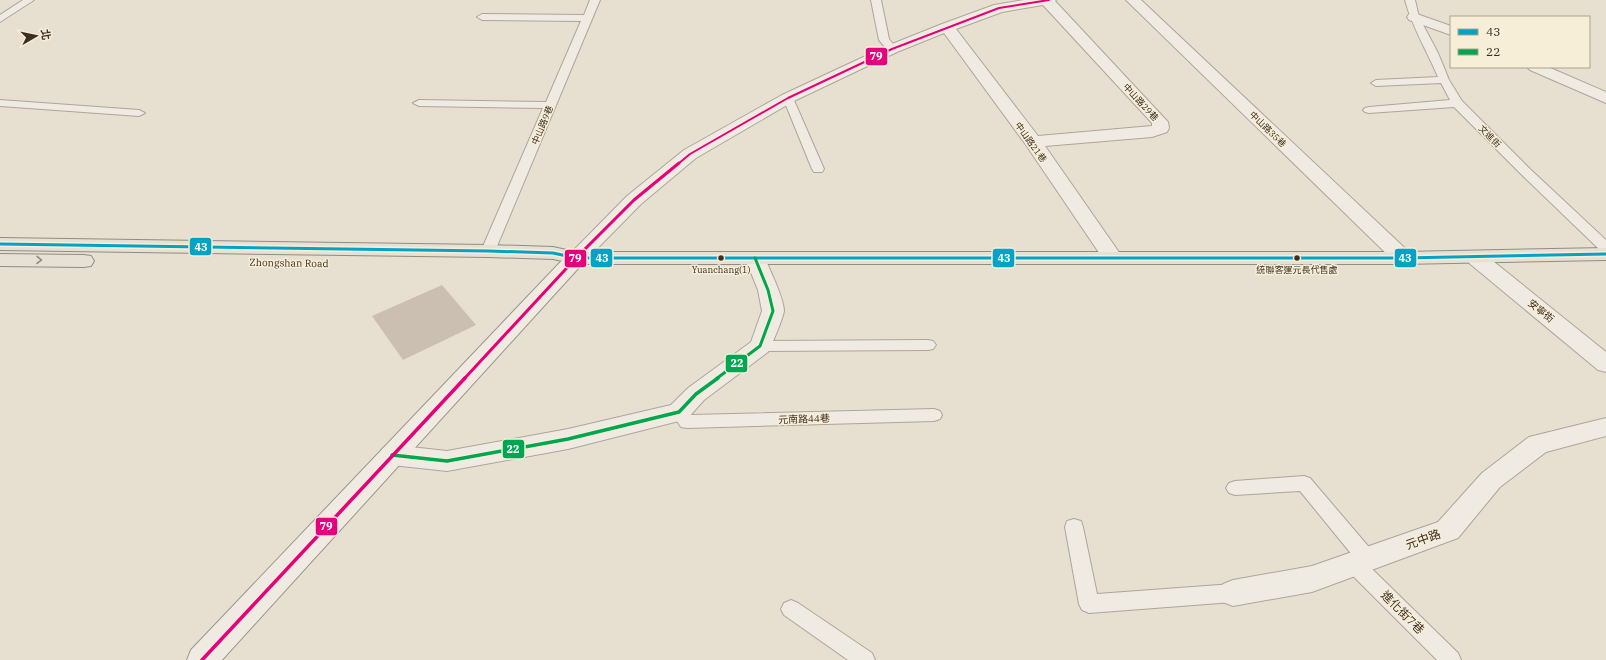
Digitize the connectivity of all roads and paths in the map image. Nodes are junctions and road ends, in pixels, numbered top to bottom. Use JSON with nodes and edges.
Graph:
{"nodes":[{"id":1,"x":29,"y":0,"type":"edge"},
{"id":2,"x":595,"y":0,"type":"edge"},
{"id":3,"x":876,"y":0,"type":"edge"},
{"id":4,"x":1048,"y":0,"type":"edge"},
{"id":5,"x":1133,"y":0,"type":"edge"},
{"id":6,"x":1410,"y":0,"type":"edge"},
{"id":7,"x":1028,"y":2,"type":"edge"},
{"id":8,"x":482,"y":17,"type":"dead end"},
{"id":9,"x":1414,"y":17,"type":"junction"},
{"id":10,"x":587,"y":18,"type":"junction"},
{"id":11,"x":0,"y":19,"type":"edge"},
{"id":12,"x":947,"y":27,"type":"junction"},
{"id":13,"x":1450,"y":31,"type":"edge"},
{"id":14,"x":892,"y":49,"type":"junction"},
{"id":15,"x":1537,"y":68,"type":"edge"},
{"id":16,"x":1444,"y":80,"type":"junction"},
{"id":17,"x":1376,"y":83,"type":"dead end"},
{"id":18,"x":788,"y":98,"type":"junction"},
{"id":19,"x":1606,"y":98,"type":"edge"},
{"id":20,"x":0,"y":103,"type":"edge"},
{"id":21,"x":419,"y":103,"type":"dead end"},
{"id":22,"x":1457,"y":103,"type":"junction"},
{"id":23,"x":550,"y":105,"type":"junction"},
{"id":24,"x":1369,"y":110,"type":"dead end"},
{"id":25,"x":139,"y":112,"type":"dead end"},
{"id":26,"x":1033,"y":142,"type":"junction"},
{"id":27,"x":818,"y":169,"type":"dead end"},
{"id":28,"x":0,"y":244,"type":"edge"},
{"id":29,"x":1606,"y":248,"type":"edge"},
{"id":30,"x":488,"y":251,"type":"junction"},
{"id":31,"x":1606,"y":254,"type":"edge"},
{"id":32,"x":576,"y":258,"type":"junction"},
{"id":33,"x":755,"y":258,"type":"junction"},
{"id":34,"x":1113,"y":258,"type":"junction"},
{"id":35,"x":1403,"y":258,"type":"junction"},
{"id":36,"x":1476,"y":258,"type":"junction"},
{"id":37,"x":0,"y":260,"type":"edge"},
{"id":38,"x":928,"y":345,"type":"dead end"},
{"id":39,"x":760,"y":346,"type":"junction"},
{"id":40,"x":1606,"y":364,"type":"edge"},
{"id":41,"x":679,"y":412,"type":"junction"},
{"id":42,"x":934,"y":415,"type":"dead end"},
{"id":43,"x":1606,"y":427,"type":"edge"},
{"id":44,"x":392,"y":455,"type":"junction"},
{"id":45,"x":1235,"y":488,"type":"dead end"},
{"id":46,"x":1074,"y":527,"type":"dead end"},
{"id":47,"x":1361,"y":562,"type":"junction"},
{"id":48,"x":1233,"y":593,"type":"joint"},
{"id":49,"x":791,"y":609,"type":"dead end"},
{"id":50,"x":202,"y":660,"type":"edge"},
{"id":51,"x":865,"y":660,"type":"edge"},
{"id":52,"x":1451,"y":660,"type":"edge"}],
"edges":[{"from":1,"to":11,"type":"lane"},
{"from":2,"to":10,"type":"lane","name":"中山路9巷"},
{"from":3,"to":14,"type":"lane"},
{"from":4,"to":7,"type":"street"},
{"from":4,"to":26,"type":"street","name":"中山路29巷"},
{"from":5,"to":35,"type":"street","name":"中山路35巷"},
{"from":6,"to":9,"type":"lane","name":"文進街"},
{"from":7,"to":12,"type":"street"},
{"from":8,"to":10,"type":"lane"},
{"from":9,"to":13,"type":"street"},
{"from":9,"to":16,"type":"lane","name":"文進街"},
{"from":10,"to":23,"type":"lane","name":"中山路9巷"},
{"from":12,"to":14,"type":"street"},
{"from":12,"to":26,"type":"street","name":"中山路21巷"},
{"from":14,"to":18,"type":"street"},
{"from":15,"to":19,"type":"street"},
{"from":16,"to":17,"type":"lane"},
{"from":16,"to":22,"type":"lane","name":"文進街"},
{"from":18,"to":27,"type":"lane"},
{"from":18,"to":32,"type":"street"},
{"from":20,"to":25,"type":"lane"},
{"from":21,"to":23,"type":"lane"},
{"from":22,"to":24,"type":"lane"},
{"from":22,"to":29,"type":"lane","name":"文進街"},
{"from":23,"to":30,"type":"lane","name":"中山路9巷"},
{"from":26,"to":34,"type":"street","name":"中山路21巷"},
{"from":28,"to":30,"type":"main road","name":"Zhongshan Road"},
{"from":30,"to":32,"type":"main road","name":"Zhongshan Road"},
{"from":31,"to":36,"type":"main road","name":"Zhongshan Road"},
{"from":32,"to":33,"type":"main road","name":"Zhongshan Road"},
{"from":37,"to":32,"type":"main road","name":"Zhongshan Road","one_way":true},
{"from":32,"to":44,"type":"street"},
{"from":33,"to":34,"type":"main road","name":"Zhongshan Road"},
{"from":33,"to":39,"type":"street"},
{"from":34,"to":35,"type":"main road","name":"Zhongshan Road"},
{"from":35,"to":36,"type":"main road","name":"Zhongshan Road"},
{"from":36,"to":40,"type":"street","name":"安寧街"},
{"from":38,"to":39,"type":"lane"},
{"from":39,"to":41,"type":"street"},
{"from":41,"to":42,"type":"lane","name":"元南路44巷"},
{"from":41,"to":44,"type":"street"},
{"from":43,"to":47,"type":"street","name":"元中路"},
{"from":44,"to":50,"type":"street"},
{"from":45,"to":47,"type":"lane","name":"進化街7巷"},
{"from":46,"to":48,"type":"lane"},
{"from":47,"to":48,"type":"street","name":"元中路"},
{"from":47,"to":52,"type":"lane","name":"進化街7巷"},
{"from":49,"to":51,"type":"lane"}]}
